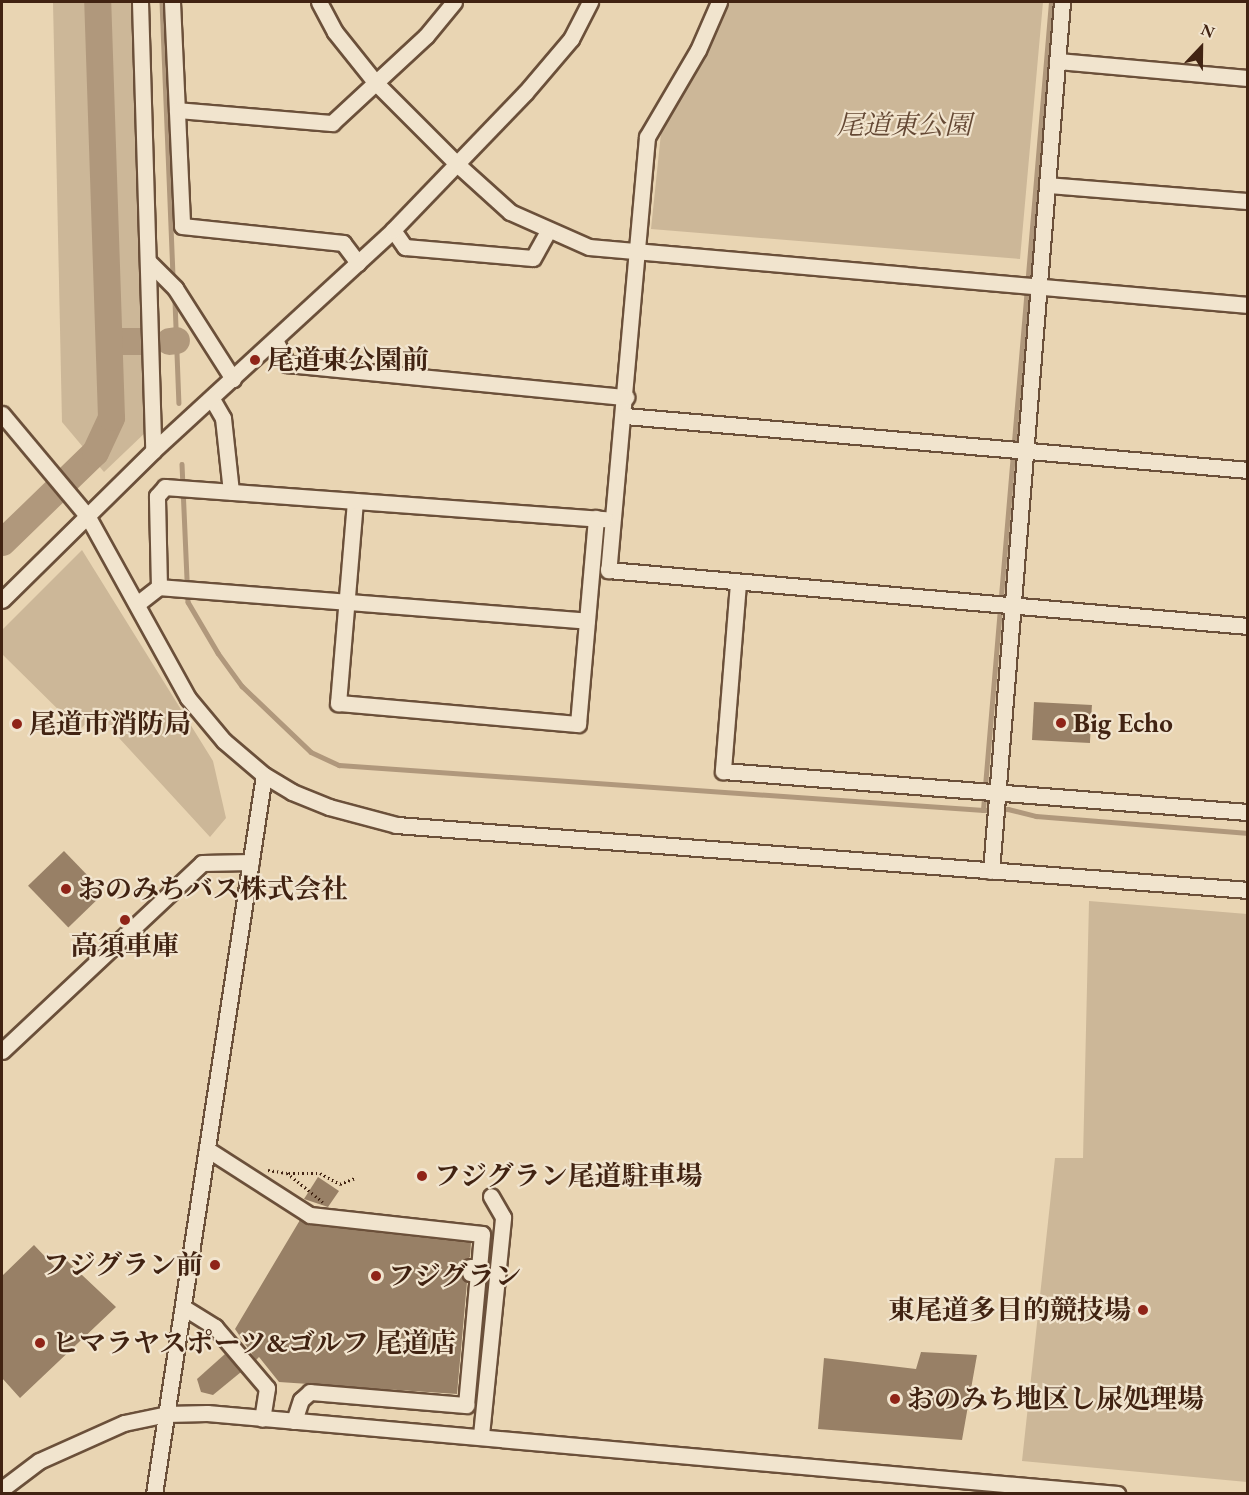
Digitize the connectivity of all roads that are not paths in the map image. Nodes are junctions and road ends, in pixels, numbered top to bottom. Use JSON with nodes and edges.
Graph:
{"nodes":[{"id":1,"x":140,"y":2,"type":"edge"},
{"id":2,"x":172,"y":2,"type":"edge"},
{"id":3,"x":319,"y":2,"type":"edge"},
{"id":4,"x":454,"y":2,"type":"edge"},
{"id":5,"x":590,"y":2,"type":"edge"},
{"id":6,"x":719,"y":2,"type":"edge"},
{"id":7,"x":1062,"y":2,"type":"edge"},
{"id":8,"x":1058,"y":61,"type":"junction"},
{"id":9,"x":1248,"y":78,"type":"edge"},
{"id":10,"x":375,"y":82,"type":"junction"},
{"id":11,"x":177,"y":110,"type":"junction"},
{"id":12,"x":458,"y":165,"type":"junction"},
{"id":13,"x":1047,"y":184,"type":"junction"},
{"id":14,"x":1248,"y":201,"type":"edge"},
{"id":15,"x":393,"y":230,"type":"junction"},
{"id":16,"x":548,"y":231,"type":"junction"},
{"id":17,"x":636,"y":254,"type":"junction"},
{"id":18,"x":149,"y":262,"type":"junction"},
{"id":19,"x":358,"y":263,"type":"junction"},
{"id":20,"x":1031,"y":287,"type":"junction"},
{"id":21,"x":1248,"y":305,"type":"edge"},
{"id":22,"x":276,"y":342,"type":"junction"},
{"id":23,"x":233,"y":380,"type":"junction"},
{"id":24,"x":626,"y":397,"type":"junction"},
{"id":25,"x":212,"y":399,"type":"junction"},
{"id":26,"x":2,"y":414,"type":"edge"},
{"id":27,"x":625,"y":416,"type":"junction"},
{"id":28,"x":153,"y":451,"type":"junction"},
{"id":29,"x":1016,"y":451,"type":"junction"},
{"id":30,"x":1248,"y":470,"type":"edge"},
{"id":31,"x":231,"y":492,"type":"junction"},
{"id":32,"x":355,"y":501,"type":"junction"},
{"id":33,"x":88,"y":517,"type":"junction"},
{"id":34,"x":596,"y":518,"type":"junction"},
{"id":35,"x":614,"y":519,"type":"junction"},
{"id":36,"x":738,"y":583,"type":"junction"},
{"id":37,"x":159,"y":587,"type":"junction"},
{"id":38,"x":2,"y":600,"type":"edge"},
{"id":39,"x":346,"y":602,"type":"junction"},
{"id":40,"x":137,"y":604,"type":"junction"},
{"id":41,"x":1004,"y":606,"type":"junction"},
{"id":42,"x":587,"y":621,"type":"junction"},
{"id":43,"x":1248,"y":626,"type":"edge"},
{"id":44,"x":264,"y":775,"type":"junction"},
{"id":45,"x":992,"y":799,"type":"junction"},
{"id":46,"x":1248,"y":812,"type":"edge"},
{"id":47,"x":251,"y":862,"type":"junction"},
{"id":48,"x":991,"y":871,"type":"junction"},
{"id":49,"x":1248,"y":890,"type":"edge"},
{"id":50,"x":2,"y":1051,"type":"edge"},
{"id":51,"x":207,"y":1149,"type":"junction"},
{"id":52,"x":491,"y":1196,"type":"dead end"},
{"id":53,"x":183,"y":1307,"type":"junction"},
{"id":54,"x":167,"y":1414,"type":"junction"},
{"id":55,"x":262,"y":1419,"type":"junction"},
{"id":56,"x":294,"y":1421,"type":"junction"},
{"id":57,"x":481,"y":1435,"type":"junction"},
{"id":58,"x":2,"y":1488,"type":"edge"},
{"id":59,"x":154,"y":1494,"type":"edge"},
{"id":60,"x":1117,"y":1494,"type":"edge"}],
"edges":[{"from":1,"to":18,"type":"street"},
{"from":2,"to":11,"type":"street"},
{"from":3,"to":10,"type":"street"},
{"from":4,"to":10,"type":"street"},
{"from":5,"to":12,"type":"street"},
{"from":6,"to":17,"type":"street"},
{"from":7,"to":8,"type":"street"},
{"from":8,"to":9,"type":"street"},
{"from":8,"to":13,"type":"street"},
{"from":10,"to":11,"type":"street"},
{"from":10,"to":12,"type":"street"},
{"from":11,"to":19,"type":"street"},
{"from":12,"to":15,"type":"street"},
{"from":12,"to":16,"type":"street"},
{"from":13,"to":14,"type":"street"},
{"from":13,"to":20,"type":"street"},
{"from":15,"to":16,"type":"street"},
{"from":15,"to":19,"type":"street"},
{"from":16,"to":17,"type":"street"},
{"from":17,"to":20,"type":"street"},
{"from":17,"to":24,"type":"street"},
{"from":18,"to":23,"type":"street"},
{"from":18,"to":28,"type":"street"},
{"from":19,"to":22,"type":"street"},
{"from":20,"to":21,"type":"street"},
{"from":20,"to":29,"type":"street"},
{"from":22,"to":23,"type":"street"},
{"from":22,"to":24,"type":"street"},
{"from":23,"to":25,"type":"street"},
{"from":24,"to":27,"type":"street"},
{"from":25,"to":28,"type":"street"},
{"from":25,"to":31,"type":"street"},
{"from":26,"to":33,"type":"street"},
{"from":27,"to":29,"type":"street"},
{"from":27,"to":35,"type":"street"},
{"from":28,"to":33,"type":"street"},
{"from":29,"to":30,"type":"street"},
{"from":29,"to":41,"type":"street"},
{"from":31,"to":32,"type":"street"},
{"from":31,"to":37,"type":"street"},
{"from":32,"to":34,"type":"street"},
{"from":32,"to":39,"type":"street"},
{"from":33,"to":38,"type":"street"},
{"from":33,"to":40,"type":"street"},
{"from":34,"to":35,"type":"street"},
{"from":34,"to":42,"type":"street"},
{"from":35,"to":36,"type":"street"},
{"from":36,"to":41,"type":"street"},
{"from":36,"to":45,"type":"street"},
{"from":37,"to":39,"type":"street"},
{"from":37,"to":40,"type":"street"},
{"from":39,"to":42,"type":"street"},
{"from":39,"to":42,"type":"street"},
{"from":40,"to":44,"type":"street"},
{"from":41,"to":43,"type":"street"},
{"from":41,"to":45,"type":"street"},
{"from":44,"to":47,"type":"street"},
{"from":44,"to":48,"type":"street"},
{"from":45,"to":46,"type":"street"},
{"from":45,"to":48,"type":"street"},
{"from":47,"to":50,"type":"street"},
{"from":47,"to":51,"type":"street"},
{"from":48,"to":49,"type":"street"},
{"from":51,"to":53,"type":"street"},
{"from":51,"to":56,"type":"street"},
{"from":52,"to":57,"type":"street"},
{"from":53,"to":54,"type":"street"},
{"from":53,"to":55,"type":"street"},
{"from":54,"to":55,"type":"street"},
{"from":54,"to":58,"type":"street"},
{"from":54,"to":59,"type":"street"},
{"from":55,"to":56,"type":"street"},
{"from":56,"to":57,"type":"street"},
{"from":57,"to":60,"type":"street"}]}
